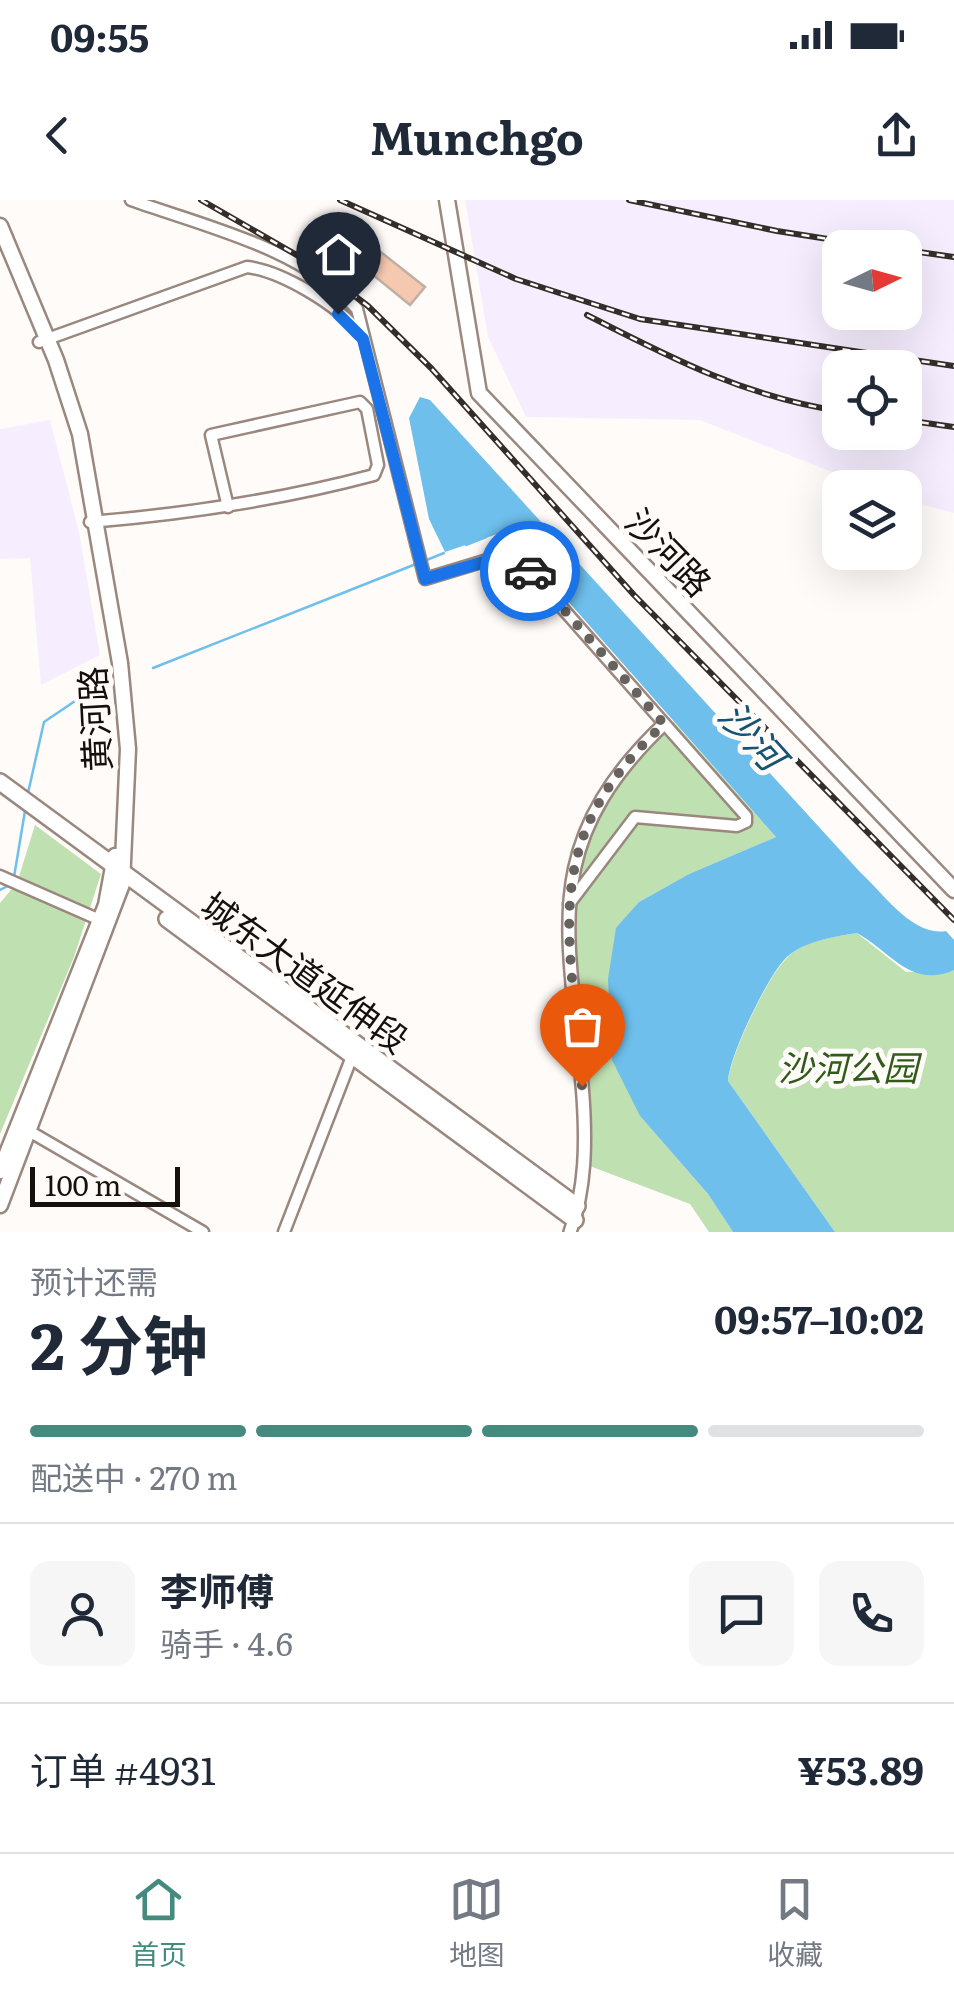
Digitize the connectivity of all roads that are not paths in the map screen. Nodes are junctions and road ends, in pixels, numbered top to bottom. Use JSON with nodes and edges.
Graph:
{"nodes":[{"id":1,"x":131,"y":200,"type":"edge"},
{"id":2,"x":447,"y":200,"type":"edge"},
{"id":3,"x":0,"y":226,"type":"edge"},
{"id":4,"x":0,"y":248,"type":"edge"},
{"id":5,"x":363,"y":339,"type":"junction"},
{"id":6,"x":44,"y":340,"type":"junction"},
{"id":7,"x":228,"y":507,"type":"junction"},
{"id":8,"x":94,"y":522,"type":"junction"},
{"id":9,"x":664,"y":724,"type":"junction"},
{"id":10,"x":0,"y":782,"type":"edge"},
{"id":11,"x":0,"y":793,"type":"edge"},
{"id":12,"x":118,"y":876,"type":"junction"},
{"id":13,"x":4,"y":878,"type":"edge"},
{"id":14,"x":954,"y":890,"type":"edge"},
{"id":15,"x":569,"y":905,"type":"junction"},
{"id":16,"x":100,"y":920,"type":"junction"},
{"id":17,"x":351,"y":1059,"type":"junction"},
{"id":18,"x":25,"y":1128,"type":"junction"},
{"id":19,"x":0,"y":1169,"type":"edge"},
{"id":20,"x":0,"y":1205,"type":"edge"},
{"id":21,"x":574,"y":1219,"type":"edge"},
{"id":22,"x":203,"y":1232,"type":"edge"},
{"id":23,"x":284,"y":1232,"type":"edge"}],
"edges":[{"from":1,"to":5,"type":"street"},
{"from":2,"to":14,"type":"main road","name":"沙河路"},
{"from":3,"to":6,"type":"main road","name":"黄河路"},
{"from":4,"to":6,"type":"main road","name":"黄河路"},
{"from":5,"to":6,"type":"street"},
{"from":5,"to":9,"type":"street"},
{"from":6,"to":8,"type":"main road","name":"黄河路"},
{"from":7,"to":7,"type":"street"},
{"from":7,"to":8,"type":"street"},
{"from":8,"to":12,"type":"main road","name":"黄河路"},
{"from":9,"to":15,"type":"street"},
{"from":9,"to":15,"type":"street"},
{"from":10,"to":12,"type":"main road","name":"城东大道延伸段"},
{"from":11,"to":12,"type":"main road","name":"城东大道延伸段"},
{"from":12,"to":16,"type":"main road","name":"黄河路"},
{"from":12,"to":17,"type":"main road","name":"城东大道延伸段"},
{"from":12,"to":18,"type":"main road","name":"黄河路"},
{"from":12,"to":21,"type":"main road","name":"城东大道延伸段"},
{"from":13,"to":16,"type":"street"},
{"from":15,"to":21,"type":"street"},
{"from":16,"to":18,"type":"main road","name":"黄河路"},
{"from":17,"to":21,"type":"main road","name":"城东大道延伸段"},
{"from":17,"to":23,"type":"street"},
{"from":18,"to":19,"type":"main road","name":"黄河路"},
{"from":18,"to":20,"type":"main road","name":"黄河路"},
{"from":18,"to":22,"type":"street"}]}
